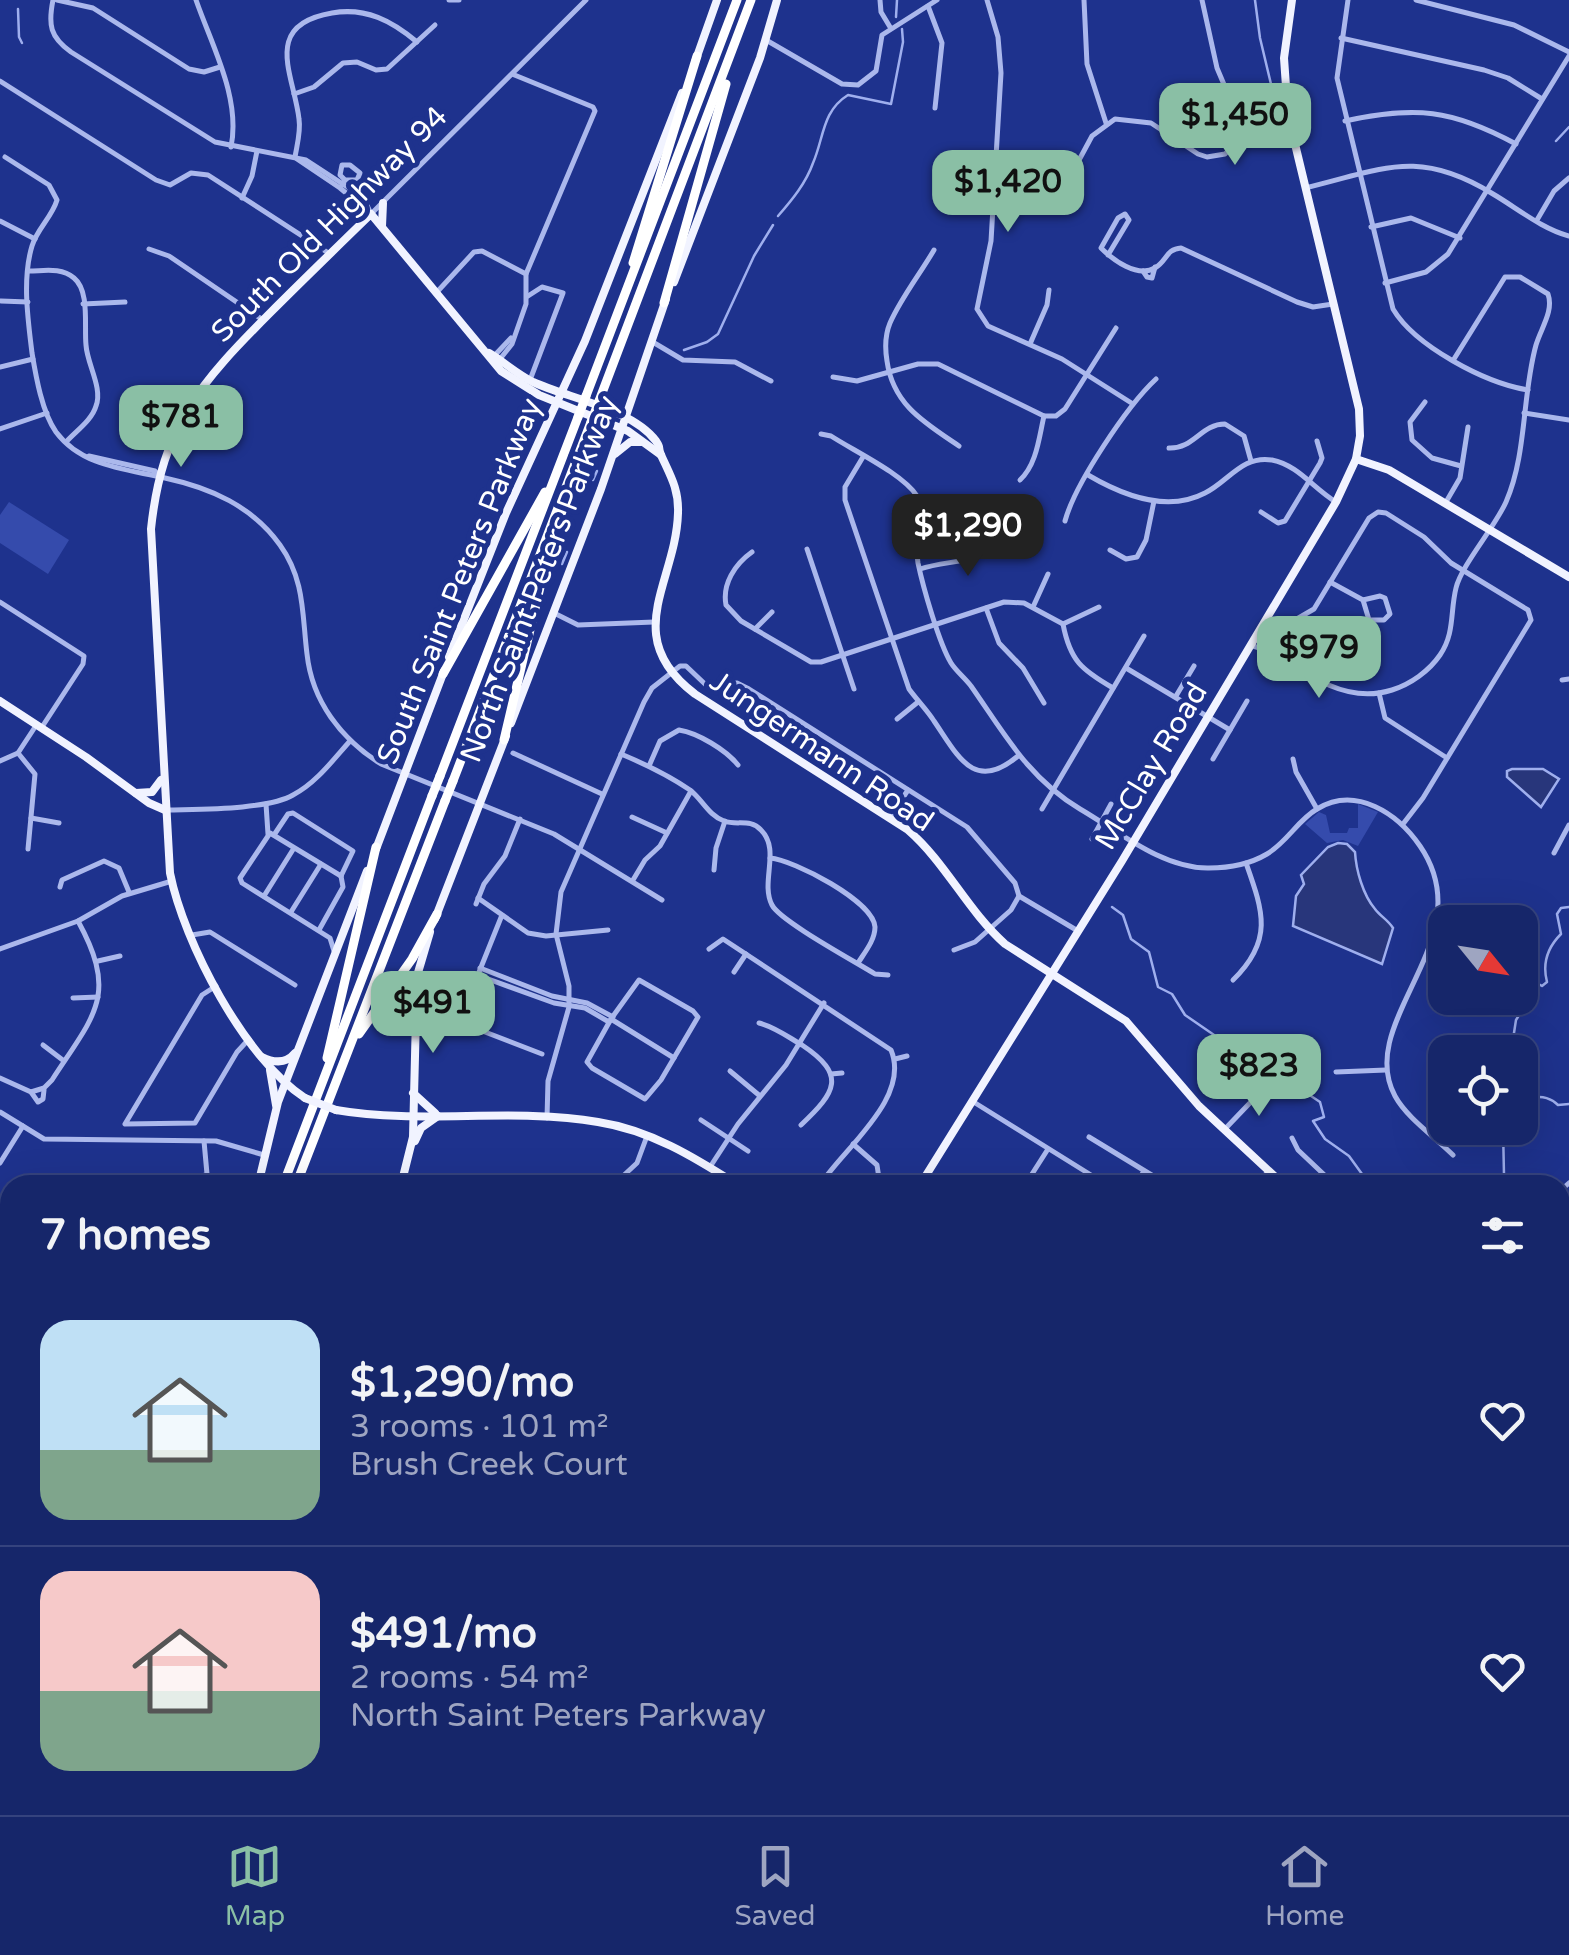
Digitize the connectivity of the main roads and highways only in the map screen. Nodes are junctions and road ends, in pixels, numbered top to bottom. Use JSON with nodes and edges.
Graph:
{"nodes":[{"id":1,"x":717,"y":0,"type":"edge"},
{"id":2,"x":736,"y":0,"type":"edge"},
{"id":3,"x":751,"y":0,"type":"edge"},
{"id":4,"x":776,"y":0,"type":"edge"},
{"id":5,"x":1292,"y":0,"type":"edge"},
{"id":6,"x":698,"y":56,"type":"junction"},
{"id":7,"x":731,"y":56,"type":"junction"},
{"id":8,"x":383,"y":203,"type":"road end"},
{"id":9,"x":358,"y":226,"type":"junction"},
{"id":10,"x":382,"y":226,"type":"junction"},
{"id":11,"x":628,"y":288,"type":"junction"},
{"id":12,"x":664,"y":303,"type":"junction"},
{"id":13,"x":493,"y":359,"type":"junction"},
{"id":14,"x":562,"y":392,"type":"junction"},
{"id":15,"x":536,"y":393,"type":"junction"},
{"id":16,"x":632,"y":398,"type":"junction"},
{"id":17,"x":557,"y":403,"type":"junction"},
{"id":18,"x":625,"y":418,"type":"junction"},
{"id":19,"x":546,"y":424,"type":"junction"},
{"id":20,"x":621,"y":429,"type":"junction"},
{"id":21,"x":647,"y":433,"type":"junction"},
{"id":22,"x":1360,"y":441,"type":"junction"},
{"id":23,"x":646,"y":444,"type":"junction"},
{"id":24,"x":660,"y":454,"type":"junction"},
{"id":25,"x":612,"y":458,"type":"junction"},
{"id":26,"x":1356,"y":459,"type":"junction"},
{"id":27,"x":1375,"y":465,"type":"junction"},
{"id":28,"x":570,"y":476,"type":"junction"},
{"id":29,"x":555,"y":477,"type":"junction"},
{"id":30,"x":1347,"y":482,"type":"junction"},
{"id":31,"x":1569,"y":577,"type":"edge"},
{"id":32,"x":443,"y":674,"type":"junction"},
{"id":33,"x":0,"y":701,"type":"edge"},
{"id":34,"x":504,"y":740,"type":"junction"},
{"id":35,"x":162,"y":770,"type":"junction"},
{"id":36,"x":136,"y":793,"type":"junction"},
{"id":37,"x":145,"y":800,"type":"junction"},
{"id":38,"x":165,"y":810,"type":"junction"},
{"id":39,"x":166,"y":830,"type":"junction"},
{"id":40,"x":376,"y":846,"type":"junction"},
{"id":41,"x":437,"y":914,"type":"junction"},
{"id":42,"x":1052,"y":973,"type":"junction"},
{"id":43,"x":301,"y":1045,"type":"junction"},
{"id":44,"x":347,"y":1053,"type":"junction"},
{"id":45,"x":258,"y":1056,"type":"junction"},
{"id":46,"x":270,"y":1070,"type":"junction"},
{"id":47,"x":324,"y":1079,"type":"junction"},
{"id":48,"x":285,"y":1085,"type":"junction"},
{"id":49,"x":414,"y":1092,"type":"junction"},
{"id":50,"x":276,"y":1108,"type":"junction"},
{"id":51,"x":413,"y":1114,"type":"junction"},
{"id":52,"x":438,"y":1116,"type":"junction"},
{"id":53,"x":412,"y":1146,"type":"junction"},
{"id":54,"x":260,"y":1175,"type":"edge"},
{"id":55,"x":287,"y":1175,"type":"edge"},
{"id":56,"x":300,"y":1175,"type":"edge"},
{"id":57,"x":405,"y":1175,"type":"edge"},
{"id":58,"x":722,"y":1175,"type":"edge"},
{"id":59,"x":926,"y":1175,"type":"edge"},
{"id":60,"x":1273,"y":1175,"type":"edge"}],
"edges":[{"from":1,"to":6,"type":"main road","name":"South Saint Peters Parkway"},
{"from":2,"to":11,"type":"highway"},
{"from":3,"to":7,"type":"highway"},
{"from":4,"to":12,"type":"main road","name":"North Saint Peters Parkway"},
{"from":5,"to":22,"type":"main road","name":"McClay Road"},
{"from":6,"to":11,"type":"highway"},
{"from":6,"to":14,"type":"main road","name":"South Saint Peters Parkway"},
{"from":7,"to":12,"type":"highway"},
{"from":7,"to":28,"type":"highway","bridge":true},
{"from":8,"to":10,"type":"main road"},
{"from":9,"to":10,"type":"main road"},
{"from":9,"to":10,"type":"main road","name":"South Old Highway 94"},
{"from":9,"to":35,"type":"main road","name":"South Old Highway 94"},
{"from":10,"to":13,"type":"main road"},
{"from":11,"to":29,"type":"highway","bridge":true},
{"from":12,"to":16,"type":"main road","name":"North Saint Peters Parkway"},
{"from":13,"to":14,"type":"main road"},
{"from":13,"to":15,"type":"main road"},
{"from":14,"to":17,"type":"main road","name":"South Saint Peters Parkway"},
{"from":14,"to":18,"type":"main road"},
{"from":15,"to":17,"type":"main road"},
{"from":15,"to":19,"type":"main road"},
{"from":16,"to":18,"type":"main road","name":"North Saint Peters Parkway"},
{"from":16,"to":21,"type":"main road"},
{"from":17,"to":19,"type":"main road","name":"South Saint Peters Parkway"},
{"from":17,"to":20,"type":"main road"},
{"from":18,"to":20,"type":"main road","name":"North Saint Peters Parkway"},
{"from":18,"to":21,"type":"main road"},
{"from":19,"to":32,"type":"main road","name":"South Saint Peters Parkway"},
{"from":20,"to":23,"type":"main road"},
{"from":20,"to":25,"type":"main road","name":"North Saint Peters Parkway"},
{"from":21,"to":24,"type":"main road"},
{"from":22,"to":26,"type":"main road","name":"McClay Road"},
{"from":22,"to":27,"type":"main road"},
{"from":23,"to":24,"type":"main road"},
{"from":23,"to":25,"type":"main road"},
{"from":24,"to":42,"type":"main road","name":"Jungermann Road"},
{"from":25,"to":34,"type":"main road","name":"North Saint Peters Parkway"},
{"from":26,"to":27,"type":"main road"},
{"from":26,"to":30,"type":"main road","name":"McClay Road"},
{"from":27,"to":30,"type":"main road"},
{"from":27,"to":31,"type":"main road"},
{"from":28,"to":34,"type":"highway"},
{"from":28,"to":44,"type":"highway","bridge":true},
{"from":29,"to":32,"type":"highway"},
{"from":29,"to":47,"type":"highway","bridge":true},
{"from":30,"to":42,"type":"main road","name":"McClay Road"},
{"from":32,"to":40,"type":"main road","name":"South Saint Peters Parkway"},
{"from":33,"to":36,"type":"main road"},
{"from":34,"to":41,"type":"main road","name":"North Saint Peters Parkway"},
{"from":35,"to":36,"type":"main road"},
{"from":35,"to":38,"type":"main road","name":"South Old Highway 94"},
{"from":36,"to":37,"type":"main road"},
{"from":37,"to":38,"type":"main road"},
{"from":37,"to":39,"type":"main road"},
{"from":38,"to":39,"type":"main road","name":"South Old Highway 94"},
{"from":39,"to":45,"type":"main road","name":"South Old Highway 94"},
{"from":40,"to":43,"type":"main road","name":"South Saint Peters Parkway"},
{"from":40,"to":47,"type":"highway"},
{"from":41,"to":44,"type":"highway"},
{"from":41,"to":49,"type":"main road","name":"North Saint Peters Parkway"},
{"from":42,"to":59,"type":"main road","name":"McClay Road"},
{"from":42,"to":60,"type":"main road","name":"Jungermann Road"},
{"from":43,"to":45,"type":"main road"},
{"from":43,"to":48,"type":"main road","name":"South Saint Peters Parkway"},
{"from":44,"to":56,"type":"highway"},
{"from":45,"to":46,"type":"main road","name":"South Old Highway 94"},
{"from":46,"to":48,"type":"main road","name":"South Old Highway 94"},
{"from":46,"to":50,"type":"main road"},
{"from":47,"to":55,"type":"highway"},
{"from":48,"to":50,"type":"main road","name":"South Saint Peters Parkway"},
{"from":48,"to":51,"type":"main road","name":"South Old Highway 94","bridge":true},
{"from":49,"to":51,"type":"main road","name":"North Saint Peters Parkway"},
{"from":49,"to":52,"type":"main road"},
{"from":50,"to":54,"type":"main road","name":"South Saint Peters Parkway"},
{"from":51,"to":52,"type":"main road","name":"South Old Highway 94"},
{"from":51,"to":53,"type":"main road","name":"North Saint Peters Parkway"},
{"from":52,"to":53,"type":"main road"},
{"from":52,"to":58,"type":"main road","name":"South Old Highway 94"},
{"from":53,"to":57,"type":"main road","name":"North Saint Peters Parkway"}]}
